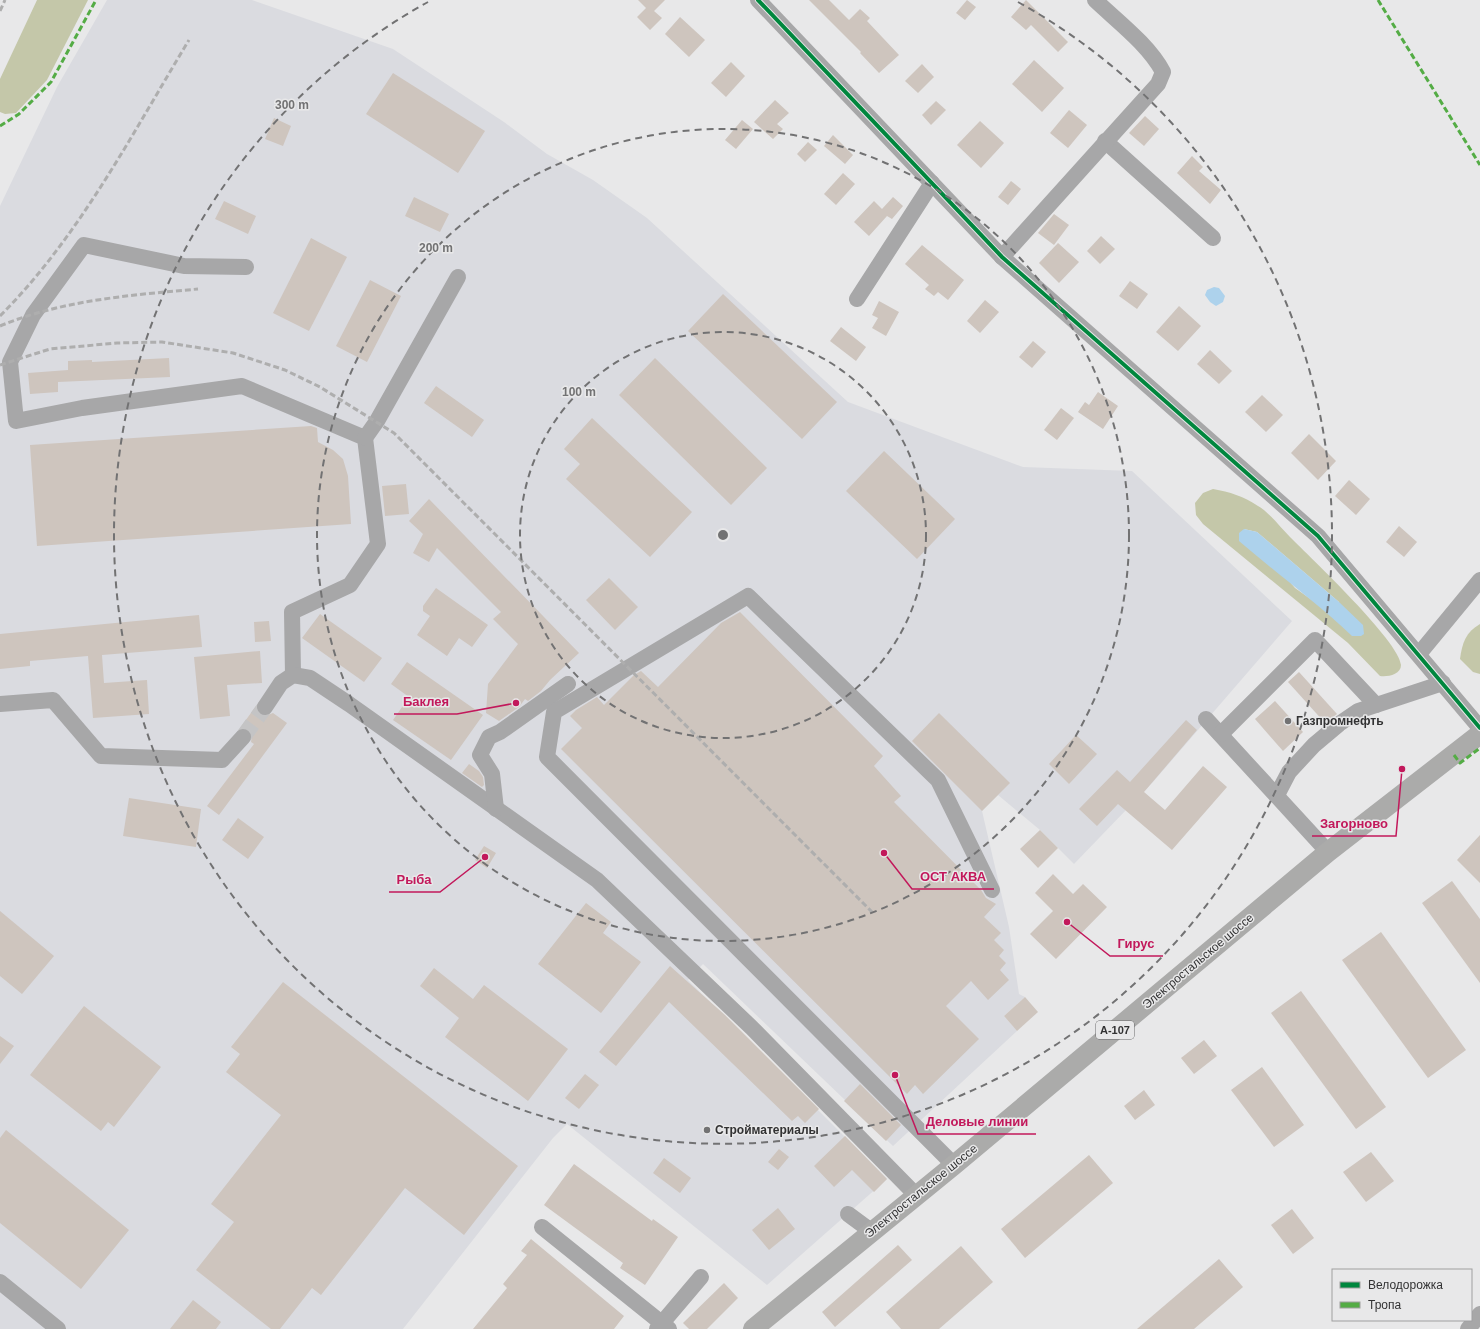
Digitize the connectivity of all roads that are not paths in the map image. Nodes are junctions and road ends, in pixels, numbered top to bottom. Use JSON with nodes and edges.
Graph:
{"nodes":[{"id":1,"x":758,"y":0,"type":"edge"},
{"id":2,"x":1095,"y":0,"type":"edge"},
{"id":3,"x":1106,"y":141,"type":"junction"},
{"id":4,"x":932,"y":183,"type":"junction"},
{"id":5,"x":1213,"y":238,"type":"dead end"},
{"id":6,"x":1002,"y":257,"type":"junction"},
{"id":7,"x":246,"y":267,"type":"dead end"},
{"id":8,"x":458,"y":277,"type":"dead end"},
{"id":9,"x":857,"y":299,"type":"dead end"},
{"id":10,"x":365,"y":438,"type":"junction"},
{"id":11,"x":1480,"y":580,"type":"edge"},
{"id":12,"x":1419,"y":654,"type":"junction"},
{"id":13,"x":293,"y":675,"type":"junction"},
{"id":14,"x":1442,"y":683,"type":"junction"},
{"id":15,"x":568,"y":684,"type":"dead end"},
{"id":16,"x":0,"y":704,"type":"edge"},
{"id":17,"x":1376,"y":705,"type":"junction"},
{"id":18,"x":265,"y":707,"type":"tunnel mouth"},
{"id":19,"x":1206,"y":719,"type":"dead end"},
{"id":20,"x":1480,"y":728,"type":"edge"},
{"id":21,"x":1221,"y":734,"type":"junction"},
{"id":22,"x":1480,"y":734,"type":"edge"},
{"id":23,"x":243,"y":737,"type":"tunnel mouth"},
{"id":24,"x":1277,"y":795,"type":"junction"},
{"id":25,"x":496,"y":809,"type":"junction"},
{"id":26,"x":1328,"y":852,"type":"junction"},
{"id":27,"x":992,"y":890,"type":"dead end"},
{"id":28,"x":954,"y":1165,"type":"junction"},
{"id":29,"x":916,"y":1195,"type":"junction"},
{"id":30,"x":848,"y":1214,"type":"dead end"},
{"id":31,"x":542,"y":1227,"type":"dead end"},
{"id":32,"x":871,"y":1232,"type":"junction"},
{"id":33,"x":701,"y":1277,"type":"dead end"},
{"id":34,"x":0,"y":1282,"type":"edge"},
{"id":35,"x":1480,"y":1314,"type":"edge"},
{"id":36,"x":663,"y":1327,"type":"edge"},
{"id":37,"x":58,"y":1329,"type":"edge"},
{"id":38,"x":753,"y":1329,"type":"edge"},
{"id":39,"x":1468,"y":1329,"type":"edge"}],
"edges":[{"from":1,"to":4,"type":"street"},
{"from":2,"to":3,"type":"street"},
{"from":3,"to":5,"type":"street"},
{"from":3,"to":6,"type":"street"},
{"from":4,"to":6,"type":"street"},
{"from":4,"to":9,"type":"street"},
{"from":6,"to":12,"type":"street"},
{"from":7,"to":10,"type":"street"},
{"from":8,"to":10,"type":"street"},
{"from":10,"to":13,"type":"street"},
{"from":11,"to":12,"type":"street"},
{"from":12,"to":14,"type":"street"},
{"from":13,"to":18,"type":"street"},
{"from":13,"to":25,"type":"street"},
{"from":14,"to":17,"type":"street"},
{"from":14,"to":20,"type":"street"},
{"from":15,"to":25,"type":"street"},
{"from":16,"to":23,"type":"street"},
{"from":17,"to":21,"type":"street"},
{"from":17,"to":24,"type":"street"},
{"from":19,"to":21,"type":"street"},
{"from":21,"to":24,"type":"street"},
{"from":22,"to":26,"type":"main road","name":"Электростальское шоссе","number":"А-107"},
{"from":24,"to":26,"type":"street"},
{"from":25,"to":29,"type":"street"},
{"from":26,"to":28,"type":"main road","name":"Электростальское шоссе","number":"А-107"},
{"from":27,"to":28,"type":"street"},
{"from":28,"to":29,"type":"main road","name":"Электростальское шоссе","number":"А-107"},
{"from":29,"to":32,"type":"main road","name":"Электростальское шоссе","number":"А-107"},
{"from":30,"to":32,"type":"street"},
{"from":31,"to":36,"type":"street"},
{"from":32,"to":38,"type":"main road","name":"Электростальское шоссе","number":"А-107"},
{"from":33,"to":36,"type":"street"},
{"from":34,"to":37,"type":"street"},
{"from":35,"to":39,"type":"street"}]}
